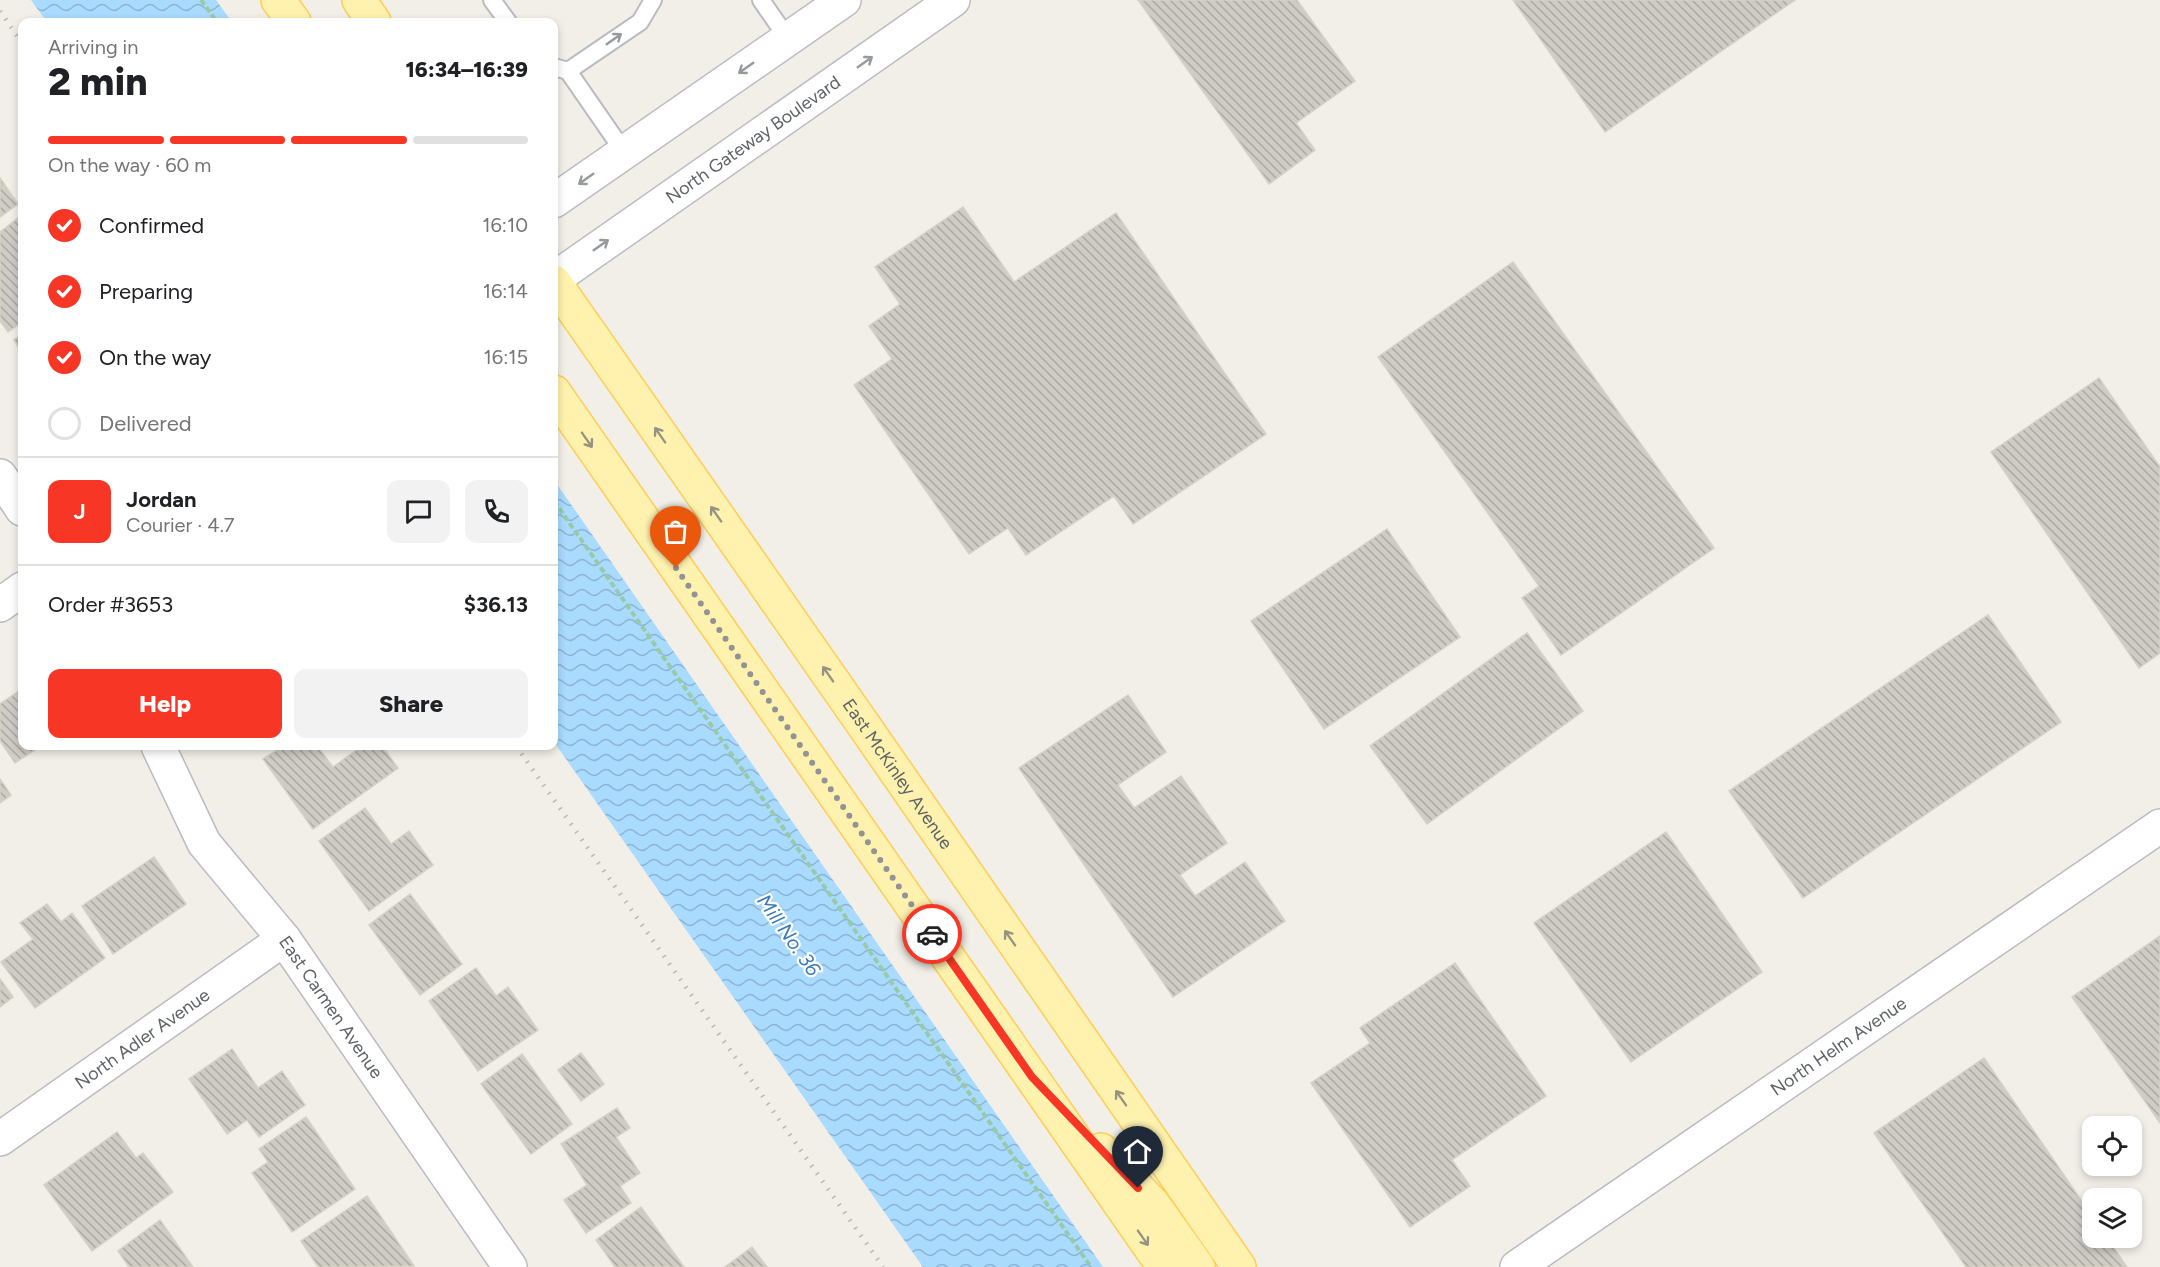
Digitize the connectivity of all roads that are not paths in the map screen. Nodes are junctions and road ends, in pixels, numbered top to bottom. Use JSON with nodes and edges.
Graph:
{"nodes":[{"id":1,"x":278,"y":0,"type":"edge"},
{"id":2,"x":358,"y":0,"type":"edge"},
{"id":3,"x":492,"y":0,"type":"edge"},
{"id":4,"x":652,"y":0,"type":"edge"},
{"id":5,"x":761,"y":0,"type":"edge"},
{"id":6,"x":844,"y":0,"type":"edge"},
{"id":7,"x":953,"y":0,"type":"edge"},
{"id":8,"x":291,"y":18,"type":"edge"},
{"id":9,"x":371,"y":18,"type":"edge"},
{"id":10,"x":505,"y":18,"type":"edge"},
{"id":11,"x":788,"y":39,"type":"junction"},
{"id":12,"x":561,"y":69,"type":"edge"},
{"id":13,"x":624,"y":152,"type":"junction"},
{"id":14,"x":558,"y":198,"type":"edge"},
{"id":15,"x":558,"y":277,"type":"edge"},
{"id":16,"x":558,"y":286,"type":"edge"},
{"id":17,"x":558,"y":398,"type":"edge"},
{"id":18,"x":0,"y":476,"type":"edge"},
{"id":19,"x":18,"y":503,"type":"edge"},
{"id":20,"x":18,"y":592,"type":"edge"},
{"id":21,"x":0,"y":605,"type":"edge"},
{"id":22,"x":160,"y":750,"type":"edge"},
{"id":23,"x":2160,"y":826,"type":"edge"},
{"id":24,"x":284,"y":939,"type":"junction"},
{"id":25,"x":1032,"y":1077,"type":"junction"},
{"id":26,"x":0,"y":1139,"type":"edge"},
{"id":27,"x":510,"y":1267,"type":"edge"},
{"id":28,"x":1164,"y":1267,"type":"edge"},
{"id":29,"x":1198,"y":1267,"type":"edge"},
{"id":30,"x":1239,"y":1267,"type":"edge"},
{"id":31,"x":1517,"y":1267,"type":"edge"}],
"edges":[{"from":1,"to":8,"type":"main road"},
{"from":2,"to":9,"type":"main road"},
{"from":3,"to":10,"type":"lane"},
{"from":12,"to":4,"type":"lane","one_way":true},
{"from":5,"to":11,"type":"lane"},
{"from":6,"to":11,"type":"street"},
{"from":15,"to":7,"type":"street","name":"North Gateway Boulevard","one_way":true},
{"from":11,"to":13,"type":"street","one_way":true},
{"from":12,"to":13,"type":"lane"},
{"from":13,"to":14,"type":"street","one_way":true},
{"from":30,"to":16,"type":"main road","name":"East McKinley Avenue","one_way":true},
{"from":17,"to":25,"type":"main road","one_way":true},
{"from":18,"to":19,"type":"street"},
{"from":20,"to":21,"type":"street"},
{"from":22,"to":24,"type":"street","name":"East Carmen Avenue"},
{"from":23,"to":31,"type":"street","name":"North Helm Avenue"},
{"from":24,"to":26,"type":"street","name":"North Adler Avenue"},
{"from":24,"to":27,"type":"street","name":"East Carmen Avenue"},
{"from":25,"to":28,"type":"main road","one_way":true},
{"from":25,"to":29,"type":"main road"}]}
